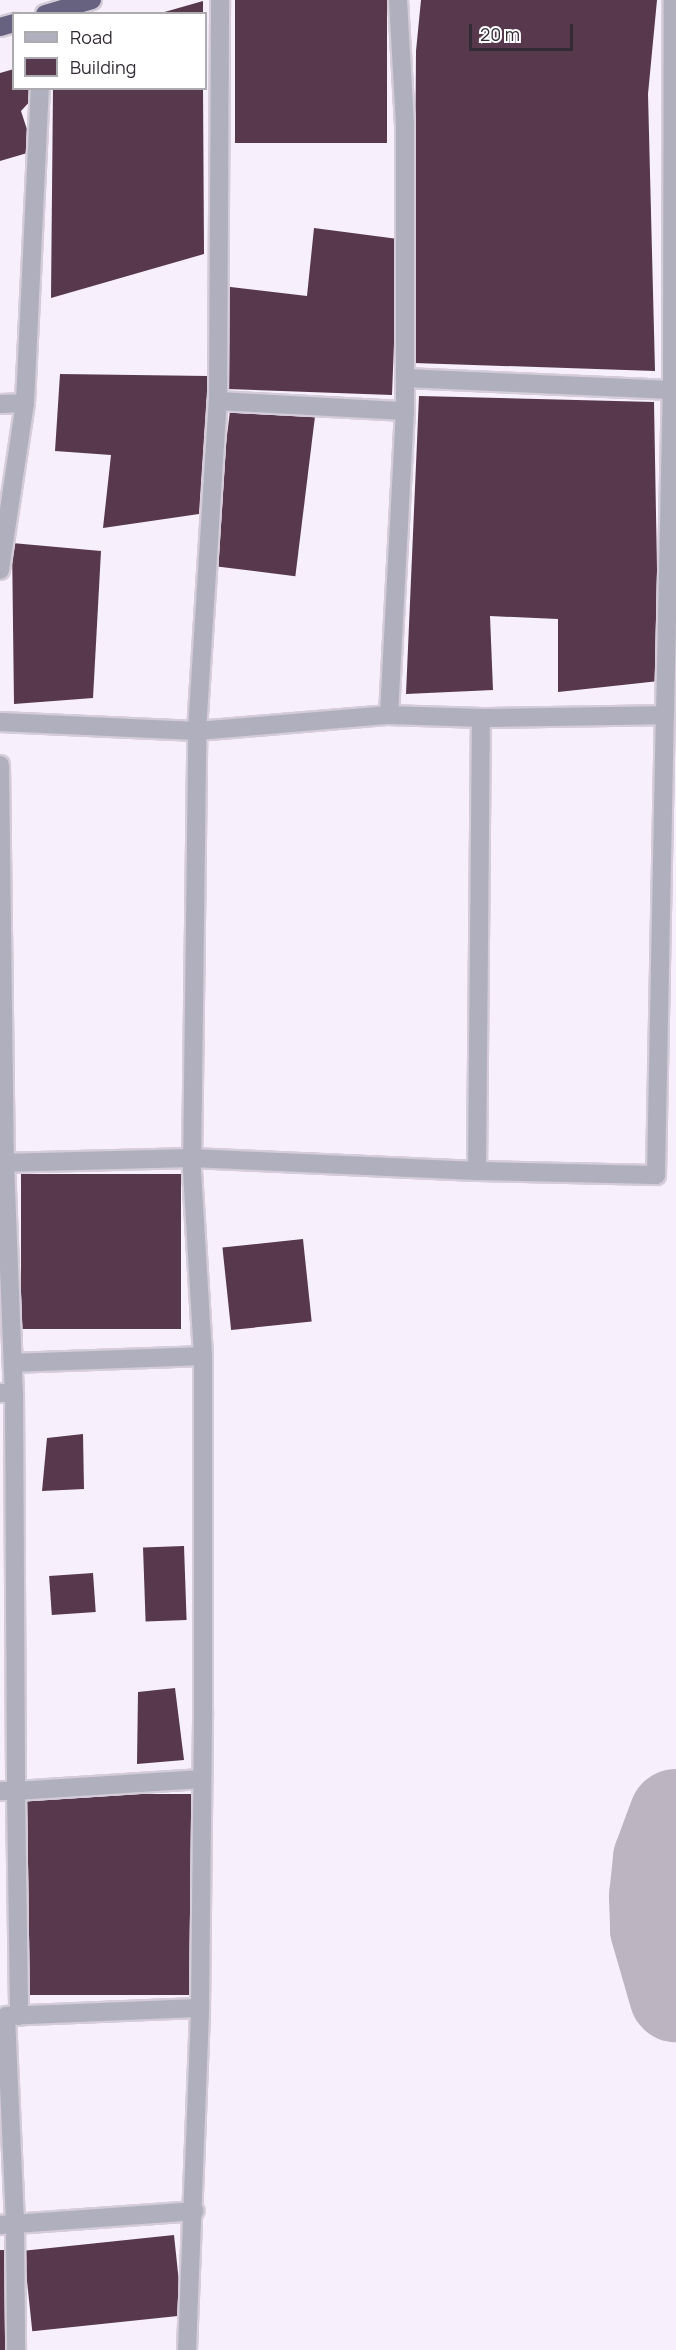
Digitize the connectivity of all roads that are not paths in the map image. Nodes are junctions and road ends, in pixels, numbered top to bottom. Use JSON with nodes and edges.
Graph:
{"nodes":[{"id":1,"x":92,"y":0,"type":"edge"},
{"id":2,"x":220,"y":0,"type":"edge"},
{"id":3,"x":398,"y":0,"type":"edge"},
{"id":4,"x":674,"y":0,"type":"edge"},
{"id":5,"x":52,"y":12,"type":"edge"},
{"id":6,"x":40,"y":90,"type":"edge"},
{"id":7,"x":405,"y":378,"type":"junction"},
{"id":8,"x":672,"y":390,"type":"junction"},
{"id":9,"x":218,"y":401,"type":"junction"},
{"id":10,"x":26,"y":403,"type":"junction"},
{"id":11,"x":0,"y":404,"type":"edge"},
{"id":12,"x":405,"y":411,"type":"junction"},
{"id":13,"x":0,"y":570,"type":"edge"},
{"id":14,"x":389,"y":715,"type":"junction"},
{"id":15,"x":665,"y":715,"type":"junction"},
{"id":16,"x":482,"y":718,"type":"junction"},
{"id":17,"x":0,"y":722,"type":"edge"},
{"id":18,"x":197,"y":731,"type":"junction"},
{"id":19,"x":0,"y":765,"type":"edge"},
{"id":20,"x":0,"y":791,"type":"edge"},
{"id":21,"x":192,"y":1158,"type":"junction"},
{"id":22,"x":3,"y":1163,"type":"edge"},
{"id":23,"x":477,"y":1171,"type":"junction"},
{"id":24,"x":203,"y":1356,"type":"junction"},
{"id":25,"x":13,"y":1362,"type":"junction"},
{"id":26,"x":7,"y":1393,"type":"edge"},
{"id":27,"x":8,"y":1511,"type":"edge"},
{"id":28,"x":202,"y":1779,"type":"junction"},
{"id":29,"x":8,"y":1791,"type":"edge"},
{"id":30,"x":200,"y":2008,"type":"junction"},
{"id":31,"x":8,"y":2016,"type":"edge"},
{"id":32,"x":194,"y":2211,"type":"junction"},
{"id":33,"x":8,"y":2225,"type":"edge"},
{"id":34,"x":16,"y":2350,"type":"edge"},
{"id":35,"x":187,"y":2350,"type":"edge"}],
"edges":[{"from":1,"to":5,"type":"highway"},
{"from":2,"to":9,"type":"street"},
{"from":3,"to":7,"type":"street"},
{"from":4,"to":8,"type":"street"},
{"from":6,"to":10,"type":"street"},
{"from":7,"to":8,"type":"street"},
{"from":7,"to":12,"type":"street"},
{"from":8,"to":15,"type":"street"},
{"from":9,"to":12,"type":"street"},
{"from":9,"to":18,"type":"street"},
{"from":10,"to":11,"type":"street"},
{"from":10,"to":13,"type":"street"},
{"from":12,"to":14,"type":"street"},
{"from":14,"to":16,"type":"street"},
{"from":14,"to":18,"type":"street"},
{"from":15,"to":16,"type":"street"},
{"from":15,"to":23,"type":"street"},
{"from":16,"to":23,"type":"street"},
{"from":17,"to":18,"type":"street"},
{"from":18,"to":21,"type":"street"},
{"from":19,"to":20,"type":"street"},
{"from":20,"to":22,"type":"street"},
{"from":21,"to":22,"type":"street"},
{"from":21,"to":23,"type":"street"},
{"from":21,"to":24,"type":"street"},
{"from":22,"to":25,"type":"street"},
{"from":24,"to":25,"type":"street"},
{"from":24,"to":28,"type":"street"},
{"from":25,"to":26,"type":"street"},
{"from":26,"to":27,"type":"street"},
{"from":27,"to":29,"type":"street"},
{"from":28,"to":29,"type":"street"},
{"from":28,"to":30,"type":"street"},
{"from":29,"to":31,"type":"street"},
{"from":30,"to":31,"type":"street"},
{"from":30,"to":32,"type":"street"},
{"from":31,"to":33,"type":"street"},
{"from":32,"to":33,"type":"street"},
{"from":32,"to":35,"type":"street"},
{"from":33,"to":34,"type":"street"}]}
